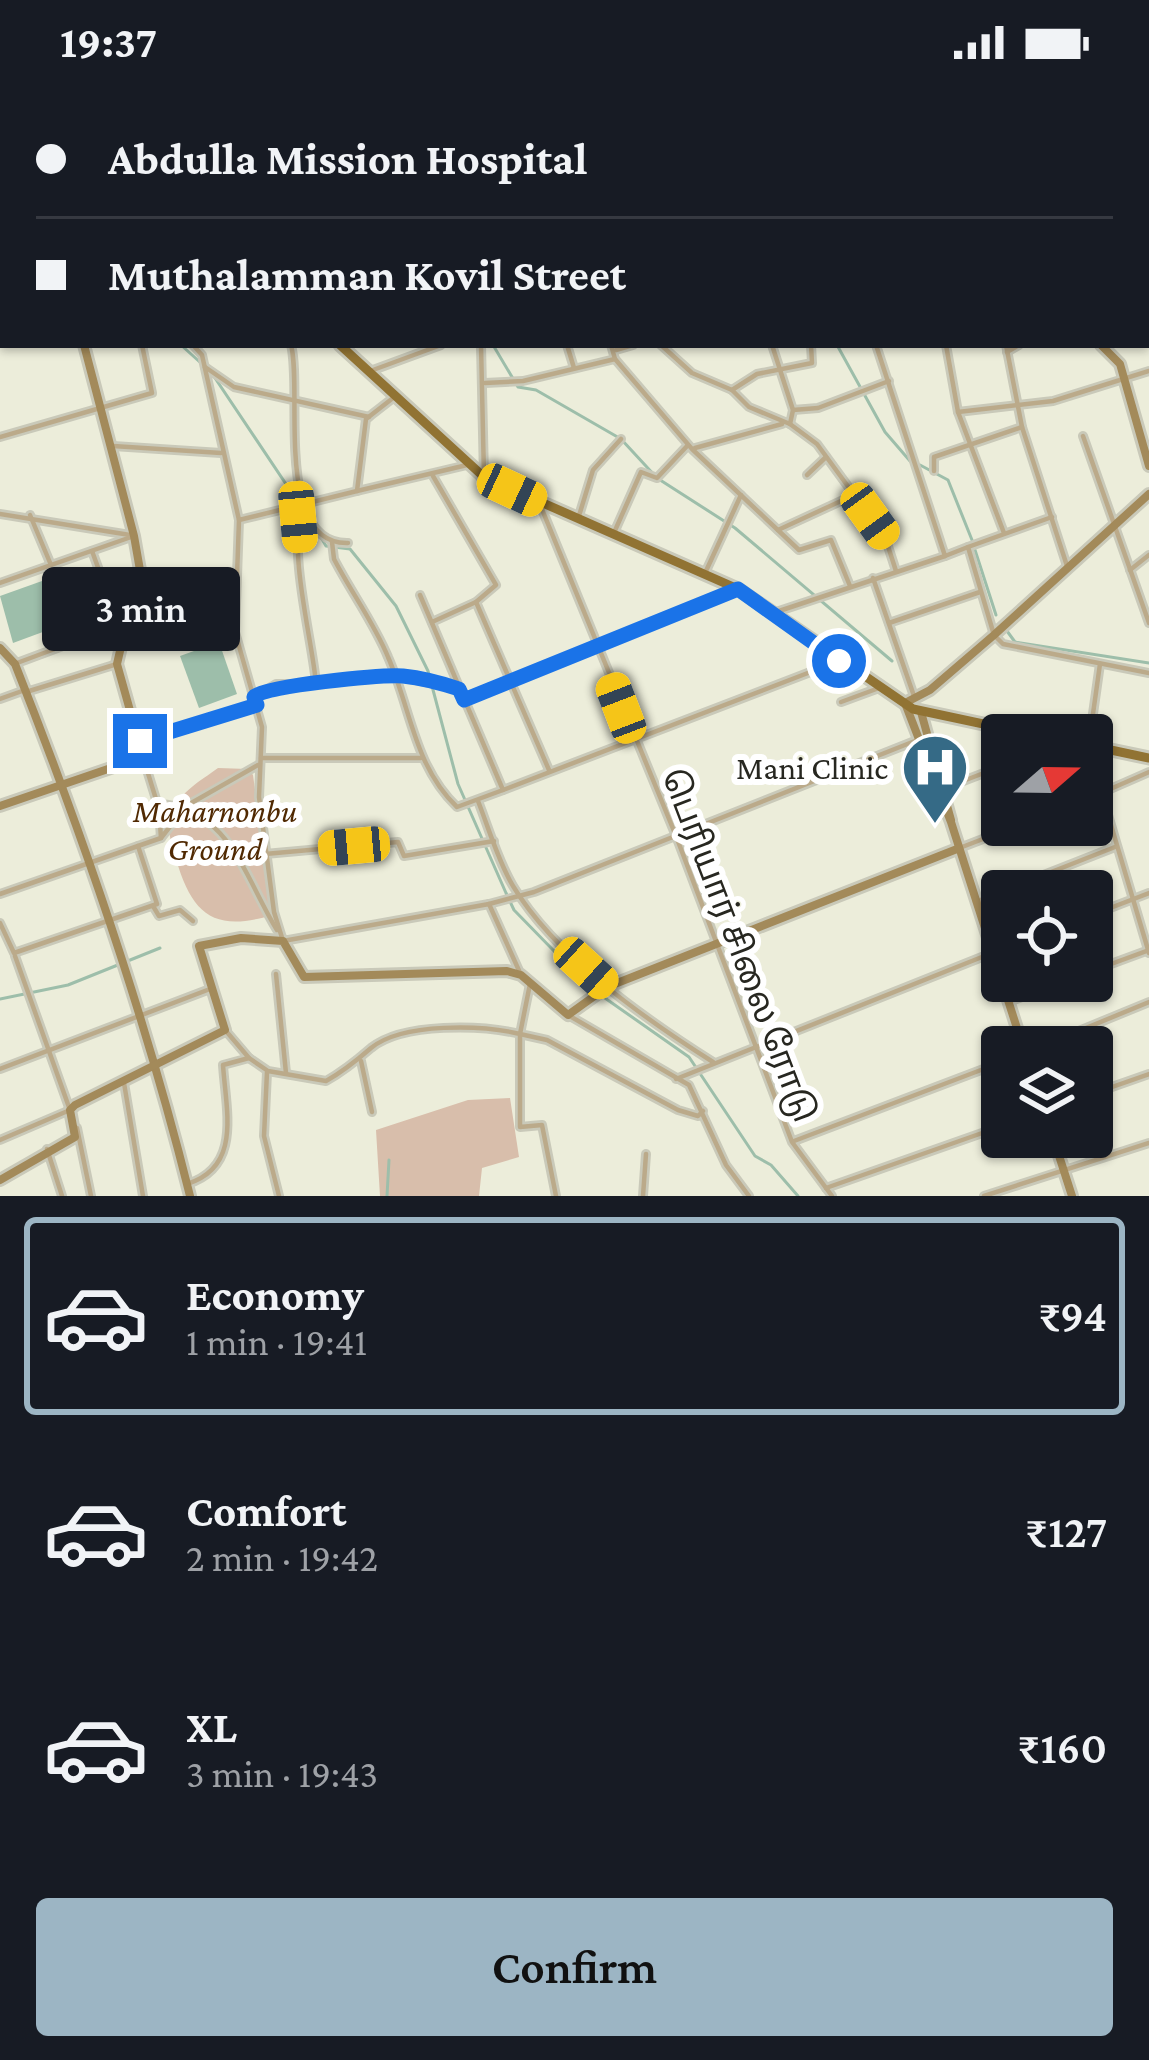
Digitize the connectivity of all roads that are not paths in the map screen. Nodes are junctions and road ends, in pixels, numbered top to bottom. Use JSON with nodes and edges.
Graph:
{"nodes":[{"id":1,"x":85,"y":348,"type":"edge"},
{"id":2,"x":143,"y":348,"type":"edge"},
{"id":3,"x":198,"y":348,"type":"edge"},
{"id":4,"x":291,"y":348,"type":"edge"},
{"id":5,"x":343,"y":348,"type":"edge"},
{"id":6,"x":433,"y":348,"type":"edge"},
{"id":7,"x":482,"y":348,"type":"edge"},
{"id":8,"x":568,"y":348,"type":"edge"},
{"id":9,"x":612,"y":348,"type":"edge"},
{"id":10,"x":664,"y":348,"type":"edge"},
{"id":11,"x":773,"y":348,"type":"edge"},
{"id":12,"x":812,"y":348,"type":"edge"},
{"id":13,"x":877,"y":348,"type":"edge"},
{"id":14,"x":947,"y":348,"type":"edge"},
{"id":15,"x":1105,"y":348,"type":"edge"},
{"id":16,"x":1006,"y":349,"type":"edge"},
{"id":17,"x":615,"y":359,"type":"junction"},
{"id":18,"x":205,"y":367,"type":"junction"},
{"id":19,"x":574,"y":369,"type":"junction"},
{"id":20,"x":780,"y":370,"type":"junction"},
{"id":21,"x":1149,"y":371,"type":"edge"},
{"id":22,"x":368,"y":372,"type":"junction"},
{"id":23,"x":1124,"y":380,"type":"junction"},
{"id":24,"x":889,"y":381,"type":"junction"},
{"id":25,"x":485,"y":383,"type":"junction"},
{"id":26,"x":732,"y":390,"type":"junction"},
{"id":27,"x":397,"y":396,"type":"junction"},
{"id":28,"x":295,"y":401,"type":"junction"},
{"id":29,"x":1018,"y":406,"type":"junction"},
{"id":30,"x":103,"y":410,"type":"junction"},
{"id":31,"x":793,"y":410,"type":"junction"},
{"id":32,"x":958,"y":412,"type":"junction"},
{"id":33,"x":369,"y":417,"type":"junction"},
{"id":34,"x":786,"y":424,"type":"junction"},
{"id":35,"x":1022,"y":428,"type":"junction"},
{"id":36,"x":1083,"y":436,"type":"dead end"},
{"id":37,"x":0,"y":437,"type":"edge"},
{"id":38,"x":621,"y":440,"type":"dead end"},
{"id":39,"x":970,"y":443,"type":"junction"},
{"id":40,"x":113,"y":446,"type":"junction"},
{"id":41,"x":690,"y":447,"type":"junction"},
{"id":42,"x":223,"y":453,"type":"junction"},
{"id":43,"x":826,"y":457,"type":"junction"},
{"id":44,"x":467,"y":465,"type":"junction"},
{"id":45,"x":1149,"y":466,"type":"edge"},
{"id":46,"x":934,"y":471,"type":"dead end"},
{"id":47,"x":806,"y":475,"type":"dead end"},
{"id":48,"x":434,"y":476,"type":"junction"},
{"id":49,"x":484,"y":477,"type":"junction"},
{"id":50,"x":357,"y":491,"type":"junction"},
{"id":51,"x":1149,"y":494,"type":"edge"},
{"id":52,"x":741,"y":495,"type":"junction"},
{"id":53,"x":854,"y":495,"type":"junction"},
{"id":54,"x":539,"y":502,"type":"junction"},
{"id":55,"x":306,"y":505,"type":"junction"},
{"id":56,"x":0,"y":514,"type":"edge"},
{"id":57,"x":30,"y":515,"type":"junction"},
{"id":58,"x":1052,"y":517,"type":"junction"},
{"id":59,"x":578,"y":519,"type":"junction"},
{"id":60,"x":239,"y":520,"type":"junction"},
{"id":61,"x":1115,"y":526,"type":"junction"},
{"id":62,"x":778,"y":530,"type":"junction"},
{"id":63,"x":1004,"y":533,"type":"junction"},
{"id":64,"x":613,"y":535,"type":"junction"},
{"id":65,"x":134,"y":536,"type":"junction"},
{"id":66,"x":332,"y":542,"type":"junction"},
{"id":67,"x":348,"y":544,"type":"dead end"},
{"id":68,"x":968,"y":548,"type":"junction"},
{"id":69,"x":92,"y":550,"type":"junction"},
{"id":70,"x":1149,"y":555,"type":"edge"},
{"id":71,"x":946,"y":556,"type":"junction"},
{"id":72,"x":51,"y":565,"type":"junction"},
{"id":73,"x":1068,"y":569,"type":"junction"},
{"id":74,"x":1130,"y":570,"type":"junction"},
{"id":75,"x":896,"y":571,"type":"junction"},
{"id":76,"x":705,"y":574,"type":"junction"},
{"id":77,"x":873,"y":578,"type":"junction"},
{"id":78,"x":0,"y":583,"type":"edge"},
{"id":79,"x":850,"y":586,"type":"junction"},
{"id":80,"x":738,"y":589,"type":"junction"},
{"id":81,"x":981,"y":592,"type":"junction"},
{"id":82,"x":420,"y":595,"type":"dead end"},
{"id":83,"x":476,"y":602,"type":"junction"},
{"id":84,"x":776,"y":612,"type":"junction"},
{"id":85,"x":234,"y":620,"type":"junction"},
{"id":86,"x":432,"y":622,"type":"junction"},
{"id":87,"x":889,"y":623,"type":"junction"},
{"id":88,"x":1149,"y":623,"type":"edge"},
{"id":89,"x":119,"y":625,"type":"junction"},
{"id":90,"x":150,"y":627,"type":"junction"},
{"id":91,"x":994,"y":635,"type":"junction"},
{"id":92,"x":123,"y":638,"type":"junction"},
{"id":93,"x":596,"y":645,"type":"junction"},
{"id":94,"x":0,"y":648,"type":"edge"},
{"id":95,"x":839,"y":661,"type":"junction"},
{"id":96,"x":15,"y":664,"type":"junction"},
{"id":97,"x":117,"y":664,"type":"junction"},
{"id":98,"x":1100,"y":664,"type":"junction"},
{"id":99,"x":1149,"y":673,"type":"edge"},
{"id":100,"x":395,"y":676,"type":"junction"},
{"id":101,"x":510,"y":681,"type":"junction"},
{"id":102,"x":316,"y":684,"type":"junction"},
{"id":103,"x":879,"y":688,"type":"junction"},
{"id":104,"x":459,"y":689,"type":"junction"},
{"id":105,"x":26,"y":691,"type":"junction"},
{"id":106,"x":254,"y":697,"type":"junction"},
{"id":107,"x":0,"y":699,"type":"edge"},
{"id":108,"x":464,"y":700,"type":"junction"},
{"id":109,"x":910,"y":700,"type":"junction"},
{"id":110,"x":841,"y":702,"type":"dead end"},
{"id":111,"x":257,"y":705,"type":"junction"},
{"id":112,"x":921,"y":712,"type":"junction"},
{"id":113,"x":1093,"y":714,"type":"edge"},
{"id":114,"x":981,"y":724,"type":"edge"},
{"id":115,"x":920,"y":739,"type":"junction"},
{"id":116,"x":633,"y":740,"type":"junction"},
{"id":117,"x":140,"y":741,"type":"junction"},
{"id":118,"x":1113,"y":750,"type":"edge"},
{"id":119,"x":143,"y":758,"type":"junction"},
{"id":120,"x":421,"y":758,"type":"junction"},
{"id":121,"x":1149,"y":758,"type":"edge"},
{"id":122,"x":260,"y":761,"type":"junction"},
{"id":123,"x":549,"y":770,"type":"junction"},
{"id":124,"x":1149,"y":772,"type":"edge"},
{"id":125,"x":981,"y":774,"type":"edge"},
{"id":126,"x":62,"y":786,"type":"junction"},
{"id":127,"x":945,"y":788,"type":"junction"},
{"id":128,"x":1113,"y":788,"type":"edge"},
{"id":129,"x":503,"y":790,"type":"junction"},
{"id":130,"x":477,"y":801,"type":"junction"},
{"id":131,"x":158,"y":804,"type":"junction"},
{"id":132,"x":0,"y":806,"type":"edge"},
{"id":133,"x":186,"y":806,"type":"junction"},
{"id":134,"x":951,"y":822,"type":"junction"},
{"id":135,"x":676,"y":836,"type":"junction"},
{"id":136,"x":1113,"y":836,"type":"edge"},
{"id":137,"x":160,"y":838,"type":"junction"},
{"id":138,"x":981,"y":840,"type":"edge"},
{"id":139,"x":494,"y":842,"type":"junction"},
{"id":140,"x":138,"y":846,"type":"junction"},
{"id":141,"x":1116,"y":846,"type":"junction"},
{"id":142,"x":957,"y":849,"type":"junction"},
{"id":143,"x":266,"y":854,"type":"junction"},
{"id":144,"x":88,"y":863,"type":"junction"},
{"id":145,"x":1056,"y":870,"type":"edge"},
{"id":146,"x":1149,"y":893,"type":"edge"},
{"id":147,"x":0,"y":894,"type":"edge"},
{"id":148,"x":520,"y":896,"type":"junction"},
{"id":149,"x":1132,"y":899,"type":"junction"},
{"id":150,"x":981,"y":900,"type":"edge"},
{"id":151,"x":975,"y":902,"type":"junction"},
{"id":152,"x":489,"y":904,"type":"junction"},
{"id":153,"x":153,"y":905,"type":"junction"},
{"id":154,"x":1113,"y":907,"type":"edge"},
{"id":155,"x":981,"y":915,"type":"edge"},
{"id":156,"x":109,"y":921,"type":"junction"},
{"id":157,"x":193,"y":921,"type":"dead end"},
{"id":158,"x":0,"y":923,"type":"edge"},
{"id":159,"x":283,"y":941,"type":"junction"},
{"id":160,"x":714,"y":946,"type":"junction"},
{"id":161,"x":1149,"y":951,"type":"edge"},
{"id":162,"x":14,"y":953,"type":"junction"},
{"id":163,"x":981,"y":957,"type":"edge"},
{"id":164,"x":1113,"y":964,"type":"edge"},
{"id":165,"x":275,"y":974,"type":"dead end"},
{"id":166,"x":521,"y":975,"type":"junction"},
{"id":167,"x":530,"y":984,"type":"junction"},
{"id":168,"x":607,"y":987,"type":"junction"},
{"id":169,"x":210,"y":989,"type":"junction"},
{"id":170,"x":1149,"y":1002,"type":"edge"},
{"id":171,"x":1008,"y":1003,"type":"edge"},
{"id":172,"x":141,"y":1015,"type":"junction"},
{"id":173,"x":568,"y":1015,"type":"junction"},
{"id":174,"x":1016,"y":1026,"type":"edge"},
{"id":175,"x":1091,"y":1026,"type":"edge"},
{"id":176,"x":225,"y":1030,"type":"junction"},
{"id":177,"x":520,"y":1034,"type":"junction"},
{"id":178,"x":754,"y":1049,"type":"junction"},
{"id":179,"x":46,"y":1051,"type":"junction"},
{"id":180,"x":249,"y":1058,"type":"junction"},
{"id":181,"x":361,"y":1061,"type":"junction"},
{"id":182,"x":713,"y":1062,"type":"junction"},
{"id":183,"x":158,"y":1067,"type":"junction"},
{"id":184,"x":0,"y":1069,"type":"edge"},
{"id":185,"x":981,"y":1070,"type":"edge"},
{"id":186,"x":268,"y":1071,"type":"junction"},
{"id":187,"x":286,"y":1073,"type":"junction"},
{"id":188,"x":1149,"y":1074,"type":"edge"},
{"id":189,"x":676,"y":1078,"type":"junction"},
{"id":190,"x":123,"y":1080,"type":"junction"},
{"id":191,"x":1113,"y":1087,"type":"edge"},
{"id":192,"x":70,"y":1110,"type":"junction"},
{"id":193,"x":703,"y":1111,"type":"junction"},
{"id":194,"x":372,"y":1112,"type":"dead end"},
{"id":195,"x":77,"y":1128,"type":"junction"},
{"id":196,"x":981,"y":1133,"type":"edge"},
{"id":197,"x":0,"y":1140,"type":"edge"},
{"id":198,"x":792,"y":1142,"type":"junction"},
{"id":199,"x":1149,"y":1143,"type":"edge"},
{"id":200,"x":47,"y":1148,"type":"junction"},
{"id":201,"x":646,"y":1154,"type":"dead end"},
{"id":202,"x":1060,"y":1158,"type":"edge"},
{"id":203,"x":1064,"y":1170,"type":"junction"},
{"id":204,"x":0,"y":1180,"type":"edge"},
{"id":205,"x":188,"y":1184,"type":"junction"},
{"id":206,"x":826,"y":1188,"type":"junction"},
{"id":207,"x":62,"y":1196,"type":"edge"},
{"id":208,"x":91,"y":1196,"type":"edge"},
{"id":209,"x":142,"y":1196,"type":"edge"},
{"id":210,"x":190,"y":1196,"type":"edge"},
{"id":211,"x":279,"y":1196,"type":"edge"},
{"id":212,"x":556,"y":1196,"type":"edge"},
{"id":213,"x":643,"y":1196,"type":"edge"},
{"id":214,"x":748,"y":1196,"type":"edge"},
{"id":215,"x":832,"y":1196,"type":"edge"},
{"id":216,"x":984,"y":1196,"type":"edge"},
{"id":217,"x":1072,"y":1196,"type":"edge"}],
"edges":[{"from":1,"to":30,"type":"street"},
{"from":2,"to":30,"type":"street"},
{"from":3,"to":18,"type":"street"},
{"from":4,"to":28,"type":"street"},
{"from":5,"to":22,"type":"main road"},
{"from":6,"to":22,"type":"street"},
{"from":7,"to":25,"type":"street"},
{"from":8,"to":19,"type":"street"},
{"from":9,"to":17,"type":"street"},
{"from":10,"to":26,"type":"street"},
{"from":11,"to":20,"type":"street"},
{"from":12,"to":20,"type":"street"},
{"from":13,"to":24,"type":"street"},
{"from":14,"to":32,"type":"street"},
{"from":15,"to":23,"type":"street"},
{"from":16,"to":29,"type":"street"},
{"from":17,"to":19,"type":"street"},
{"from":17,"to":41,"type":"street"},
{"from":18,"to":28,"type":"street"},
{"from":18,"to":42,"type":"street"},
{"from":19,"to":25,"type":"street"},
{"from":20,"to":26,"type":"street"},
{"from":20,"to":31,"type":"street"},
{"from":21,"to":23,"type":"street"},
{"from":22,"to":27,"type":"main road"},
{"from":23,"to":29,"type":"street"},
{"from":23,"to":45,"type":"street"},
{"from":24,"to":31,"type":"street"},
{"from":24,"to":71,"type":"street"},
{"from":25,"to":49,"type":"street"},
{"from":26,"to":34,"type":"street"},
{"from":27,"to":33,"type":"street"},
{"from":27,"to":44,"type":"main road"},
{"from":28,"to":33,"type":"street"},
{"from":28,"to":55,"type":"street"},
{"from":29,"to":32,"type":"street"},
{"from":29,"to":35,"type":"street"},
{"from":30,"to":37,"type":"street"},
{"from":30,"to":40,"type":"street"},
{"from":31,"to":34,"type":"street"},
{"from":32,"to":39,"type":"street"},
{"from":33,"to":50,"type":"street"},
{"from":34,"to":41,"type":"street"},
{"from":34,"to":43,"type":"street"},
{"from":35,"to":39,"type":"street"},
{"from":35,"to":58,"type":"street"},
{"from":36,"to":61,"type":"street"},
{"from":38,"to":59,"type":"street"},
{"from":39,"to":46,"type":"street"},
{"from":39,"to":63,"type":"street"},
{"from":40,"to":42,"type":"street"},
{"from":40,"to":65,"type":"street"},
{"from":41,"to":52,"type":"street"},
{"from":41,"to":64,"type":"street"},
{"from":42,"to":60,"type":"street"},
{"from":43,"to":47,"type":"street"},
{"from":43,"to":53,"type":"street"},
{"from":44,"to":48,"type":"street"},
{"from":44,"to":49,"type":"main road"},
{"from":48,"to":50,"type":"street"},
{"from":48,"to":83,"type":"street"},
{"from":49,"to":54,"type":"main road"},
{"from":50,"to":55,"type":"street"},
{"from":51,"to":61,"type":"street"},
{"from":52,"to":62,"type":"street"},
{"from":52,"to":76,"type":"street"},
{"from":53,"to":62,"type":"street"},
{"from":53,"to":75,"type":"street"},
{"from":54,"to":59,"type":"main road"},
{"from":54,"to":93,"type":"street","name":"பெரியார் சிலை ரோடு"},
{"from":55,"to":60,"type":"street"},
{"from":55,"to":66,"type":"street"},
{"from":55,"to":102,"type":"street"},
{"from":56,"to":57,"type":"street"},
{"from":57,"to":65,"type":"street"},
{"from":57,"to":72,"type":"street"},
{"from":58,"to":63,"type":"street"},
{"from":58,"to":73,"type":"street"},
{"from":59,"to":64,"type":"main road"},
{"from":60,"to":85,"type":"street"},
{"from":61,"to":73,"type":"street"},
{"from":61,"to":74,"type":"street"},
{"from":62,"to":79,"type":"street"},
{"from":63,"to":68,"type":"street"},
{"from":64,"to":76,"type":"main road"},
{"from":65,"to":69,"type":"street"},
{"from":65,"to":90,"type":"street"},
{"from":66,"to":67,"type":"street"},
{"from":66,"to":100,"type":"street"},
{"from":68,"to":71,"type":"street"},
{"from":68,"to":81,"type":"street"},
{"from":69,"to":72,"type":"street"},
{"from":69,"to":89,"type":"street"},
{"from":70,"to":74,"type":"street"},
{"from":71,"to":75,"type":"street"},
{"from":72,"to":78,"type":"street"},
{"from":73,"to":91,"type":"street"},
{"from":74,"to":88,"type":"street"},
{"from":75,"to":77,"type":"street"},
{"from":76,"to":80,"type":"main road"},
{"from":77,"to":79,"type":"street"},
{"from":77,"to":87,"type":"street"},
{"from":79,"to":84,"type":"street"},
{"from":80,"to":84,"type":"main road"},
{"from":80,"to":93,"type":"street"},
{"from":81,"to":87,"type":"street"},
{"from":81,"to":91,"type":"street"},
{"from":82,"to":86,"type":"street"},
{"from":83,"to":86,"type":"street"},
{"from":83,"to":101,"type":"street"},
{"from":84,"to":95,"type":"main road"},
{"from":85,"to":90,"type":"street"},
{"from":85,"to":106,"type":"street"},
{"from":86,"to":104,"type":"street"},
{"from":87,"to":109,"type":"street"},
{"from":89,"to":92,"type":"street"},
{"from":89,"to":96,"type":"street"},
{"from":90,"to":92,"type":"street"},
{"from":91,"to":98,"type":"street"},
{"from":91,"to":109,"type":"street"},
{"from":92,"to":97,"type":"street"},
{"from":93,"to":101,"type":"street"},
{"from":93,"to":116,"type":"street","name":"பெரியார் சிலை ரோடு"},
{"from":94,"to":96,"type":"street"},
{"from":95,"to":103,"type":"main road"},
{"from":95,"to":116,"type":"street"},
{"from":96,"to":105,"type":"street"},
{"from":97,"to":105,"type":"street"},
{"from":97,"to":117,"type":"street"},
{"from":98,"to":99,"type":"street"},
{"from":98,"to":113,"type":"street"},
{"from":100,"to":102,"type":"street"},
{"from":100,"to":104,"type":"street"},
{"from":100,"to":120,"type":"street"},
{"from":101,"to":108,"type":"street"},
{"from":101,"to":123,"type":"street"},
{"from":102,"to":106,"type":"street"},
{"from":103,"to":109,"type":"main road"},
{"from":103,"to":110,"type":"street"},
{"from":104,"to":108,"type":"street"},
{"from":105,"to":107,"type":"street"},
{"from":105,"to":126,"type":"street"},
{"from":106,"to":111,"type":"street"},
{"from":108,"to":129,"type":"street"},
{"from":109,"to":112,"type":"main road"},
{"from":109,"to":115,"type":"street"},
{"from":111,"to":117,"type":"street"},
{"from":111,"to":122,"type":"street"},
{"from":112,"to":114,"type":"main road"},
{"from":112,"to":127,"type":"street"},
{"from":115,"to":134,"type":"street"},
{"from":115,"to":135,"type":"street"},
{"from":116,"to":123,"type":"street"},
{"from":116,"to":135,"type":"street","name":"பெரியார் சிலை ரோடு"},
{"from":117,"to":119,"type":"street"},
{"from":118,"to":121,"type":"main road"},
{"from":119,"to":126,"type":"street"},
{"from":119,"to":131,"type":"street"},
{"from":120,"to":122,"type":"street"},
{"from":120,"to":130,"type":"street"},
{"from":122,"to":133,"type":"street"},
{"from":122,"to":143,"type":"street"},
{"from":123,"to":129,"type":"street"},
{"from":124,"to":128,"type":"street"},
{"from":125,"to":127,"type":"street"},
{"from":126,"to":132,"type":"street"},
{"from":126,"to":144,"type":"street"},
{"from":127,"to":134,"type":"street"},
{"from":129,"to":130,"type":"street"},
{"from":130,"to":139,"type":"street"},
{"from":131,"to":133,"type":"street"},
{"from":131,"to":137,"type":"street"},
{"from":133,"to":137,"type":"street"},
{"from":133,"to":159,"type":"street"},
{"from":134,"to":142,"type":"street"},
{"from":135,"to":148,"type":"street"},
{"from":135,"to":160,"type":"street","name":"பெரியார் சிலை ரோடு"},
{"from":136,"to":141,"type":"street"},
{"from":137,"to":140,"type":"street"},
{"from":138,"to":142,"type":"street"},
{"from":139,"to":143,"type":"street"},
{"from":139,"to":148,"type":"street"},
{"from":140,"to":144,"type":"street"},
{"from":140,"to":153,"type":"street"},
{"from":141,"to":145,"type":"street"},
{"from":141,"to":149,"type":"street"},
{"from":142,"to":151,"type":"street"},
{"from":142,"to":160,"type":"street"},
{"from":143,"to":159,"type":"street"},
{"from":144,"to":147,"type":"street"},
{"from":144,"to":156,"type":"street"},
{"from":146,"to":149,"type":"street"},
{"from":148,"to":152,"type":"street"},
{"from":148,"to":168,"type":"street"},
{"from":149,"to":154,"type":"street"},
{"from":149,"to":161,"type":"street"},
{"from":150,"to":151,"type":"street"},
{"from":151,"to":155,"type":"street"},
{"from":152,"to":159,"type":"street"},
{"from":152,"to":166,"type":"street"},
{"from":153,"to":156,"type":"street"},
{"from":153,"to":157,"type":"street"},
{"from":156,"to":162,"type":"street"},
{"from":156,"to":172,"type":"street"},
{"from":158,"to":162,"type":"street"},
{"from":159,"to":166,"type":"street"},
{"from":159,"to":169,"type":"street"},
{"from":160,"to":168,"type":"street"},
{"from":160,"to":178,"type":"street","name":"பெரியார் சிலை ரோடு"},
{"from":161,"to":164,"type":"street"},
{"from":162,"to":179,"type":"street"},
{"from":163,"to":178,"type":"street"},
{"from":165,"to":187,"type":"street"},
{"from":166,"to":167,"type":"street"},
{"from":167,"to":173,"type":"street"},
{"from":167,"to":177,"type":"street"},
{"from":168,"to":173,"type":"street"},
{"from":168,"to":182,"type":"street"},
{"from":169,"to":172,"type":"street"},
{"from":169,"to":176,"type":"street"},
{"from":170,"to":175,"type":"street"},
{"from":171,"to":174,"type":"street"},
{"from":172,"to":179,"type":"street"},
{"from":172,"to":183,"type":"street"},
{"from":173,"to":189,"type":"street"},
{"from":176,"to":180,"type":"street"},
{"from":176,"to":183,"type":"street"},
{"from":177,"to":181,"type":"street"},
{"from":177,"to":193,"type":"street"},
{"from":177,"to":212,"type":"street"},
{"from":178,"to":182,"type":"street"},
{"from":178,"to":198,"type":"street","name":"பெரியார் சிலை ரோடு"},
{"from":179,"to":184,"type":"street"},
{"from":179,"to":192,"type":"street"},
{"from":180,"to":186,"type":"street"},
{"from":180,"to":205,"type":"street"},
{"from":181,"to":187,"type":"street"},
{"from":181,"to":194,"type":"street"},
{"from":182,"to":189,"type":"street"},
{"from":183,"to":190,"type":"street"},
{"from":183,"to":205,"type":"street"},
{"from":185,"to":198,"type":"street"},
{"from":186,"to":187,"type":"street"},
{"from":186,"to":211,"type":"street"},
{"from":188,"to":191,"type":"street"},
{"from":189,"to":193,"type":"street"},
{"from":190,"to":192,"type":"street"},
{"from":190,"to":209,"type":"street"},
{"from":192,"to":195,"type":"street"},
{"from":192,"to":197,"type":"street"},
{"from":193,"to":214,"type":"street"},
{"from":195,"to":200,"type":"street"},
{"from":195,"to":208,"type":"street"},
{"from":196,"to":206,"type":"street"},
{"from":198,"to":206,"type":"street","name":"பெரியார் சிலை ரோடு"},
{"from":199,"to":203,"type":"street"},
{"from":200,"to":204,"type":"street"},
{"from":200,"to":207,"type":"street"},
{"from":201,"to":213,"type":"street"},
{"from":202,"to":203,"type":"street"},
{"from":203,"to":216,"type":"street"},
{"from":203,"to":217,"type":"street"},
{"from":205,"to":210,"type":"street"},
{"from":206,"to":215,"type":"street","name":"பெரியார் சிலை ரோடு"}]}
